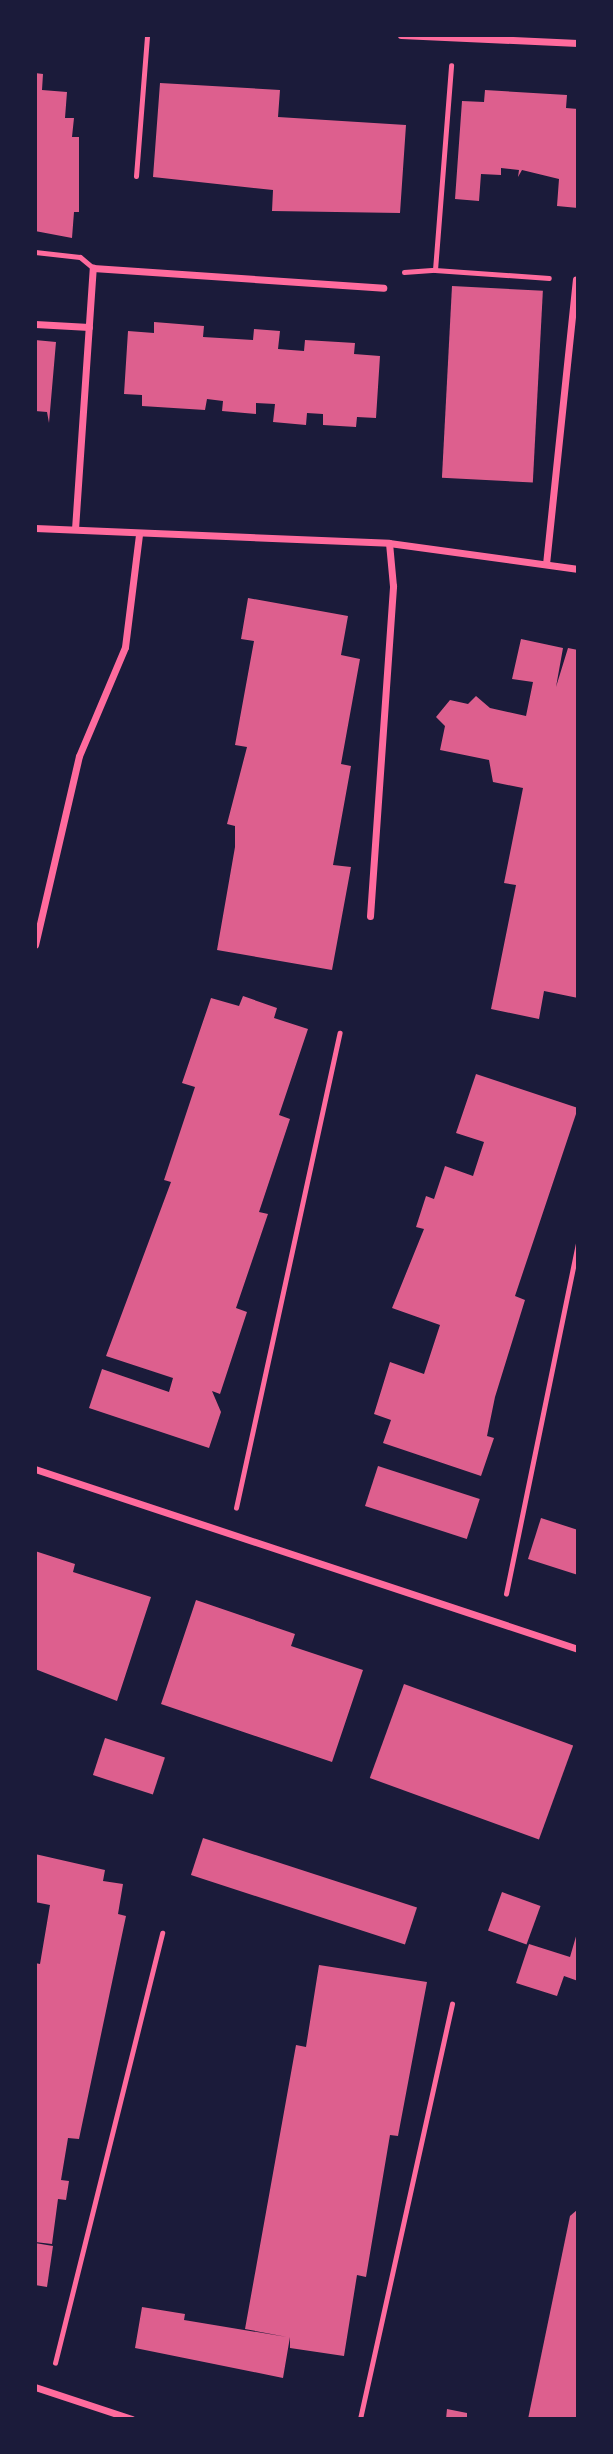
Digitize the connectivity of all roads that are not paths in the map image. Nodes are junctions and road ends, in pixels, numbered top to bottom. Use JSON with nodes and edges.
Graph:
{"nodes":[{"id":1,"x":147,"y":35,"type":"edge"},
{"id":2,"x":401,"y":35,"type":"edge"},
{"id":3,"x":578,"y":43,"type":"edge"},
{"id":4,"x":136,"y":176,"type":"dead end"},
{"id":5,"x":35,"y":252,"type":"edge"},
{"id":6,"x":93,"y":268,"type":"junction"},
{"id":7,"x":576,"y":280,"type":"road end"},
{"id":8,"x":383,"y":288,"type":"road end"},
{"id":9,"x":35,"y":324,"type":"edge"},
{"id":10,"x":89,"y":327,"type":"junction"},
{"id":11,"x":35,"y":528,"type":"edge"},
{"id":12,"x":75,"y":528,"type":"junction"},
{"id":13,"x":139,"y":534,"type":"junction"},
{"id":14,"x":389,"y":543,"type":"junction"},
{"id":15,"x":546,"y":564,"type":"junction"},
{"id":16,"x":578,"y":569,"type":"edge"},
{"id":17,"x":370,"y":916,"type":"dead end"},
{"id":18,"x":35,"y":945,"type":"edge"},
{"id":19,"x":35,"y":1469,"type":"edge"},
{"id":20,"x":578,"y":1648,"type":"edge"},
{"id":21,"x":35,"y":2387,"type":"edge"},
{"id":22,"x":132,"y":2419,"type":"edge"}],
"edges":[{"from":1,"to":4,"type":"lane"},
{"from":2,"to":3,"type":"street"},
{"from":5,"to":6,"type":"lane"},
{"from":6,"to":8,"type":"street"},
{"from":6,"to":10,"type":"street"},
{"from":7,"to":15,"type":"street"},
{"from":9,"to":10,"type":"street"},
{"from":10,"to":12,"type":"street"},
{"from":11,"to":12,"type":"street"},
{"from":12,"to":13,"type":"street"},
{"from":13,"to":14,"type":"street"},
{"from":13,"to":18,"type":"street"},
{"from":14,"to":15,"type":"street"},
{"from":14,"to":17,"type":"street"},
{"from":15,"to":16,"type":"street"},
{"from":19,"to":20,"type":"street"},
{"from":21,"to":22,"type":"street"}]}
